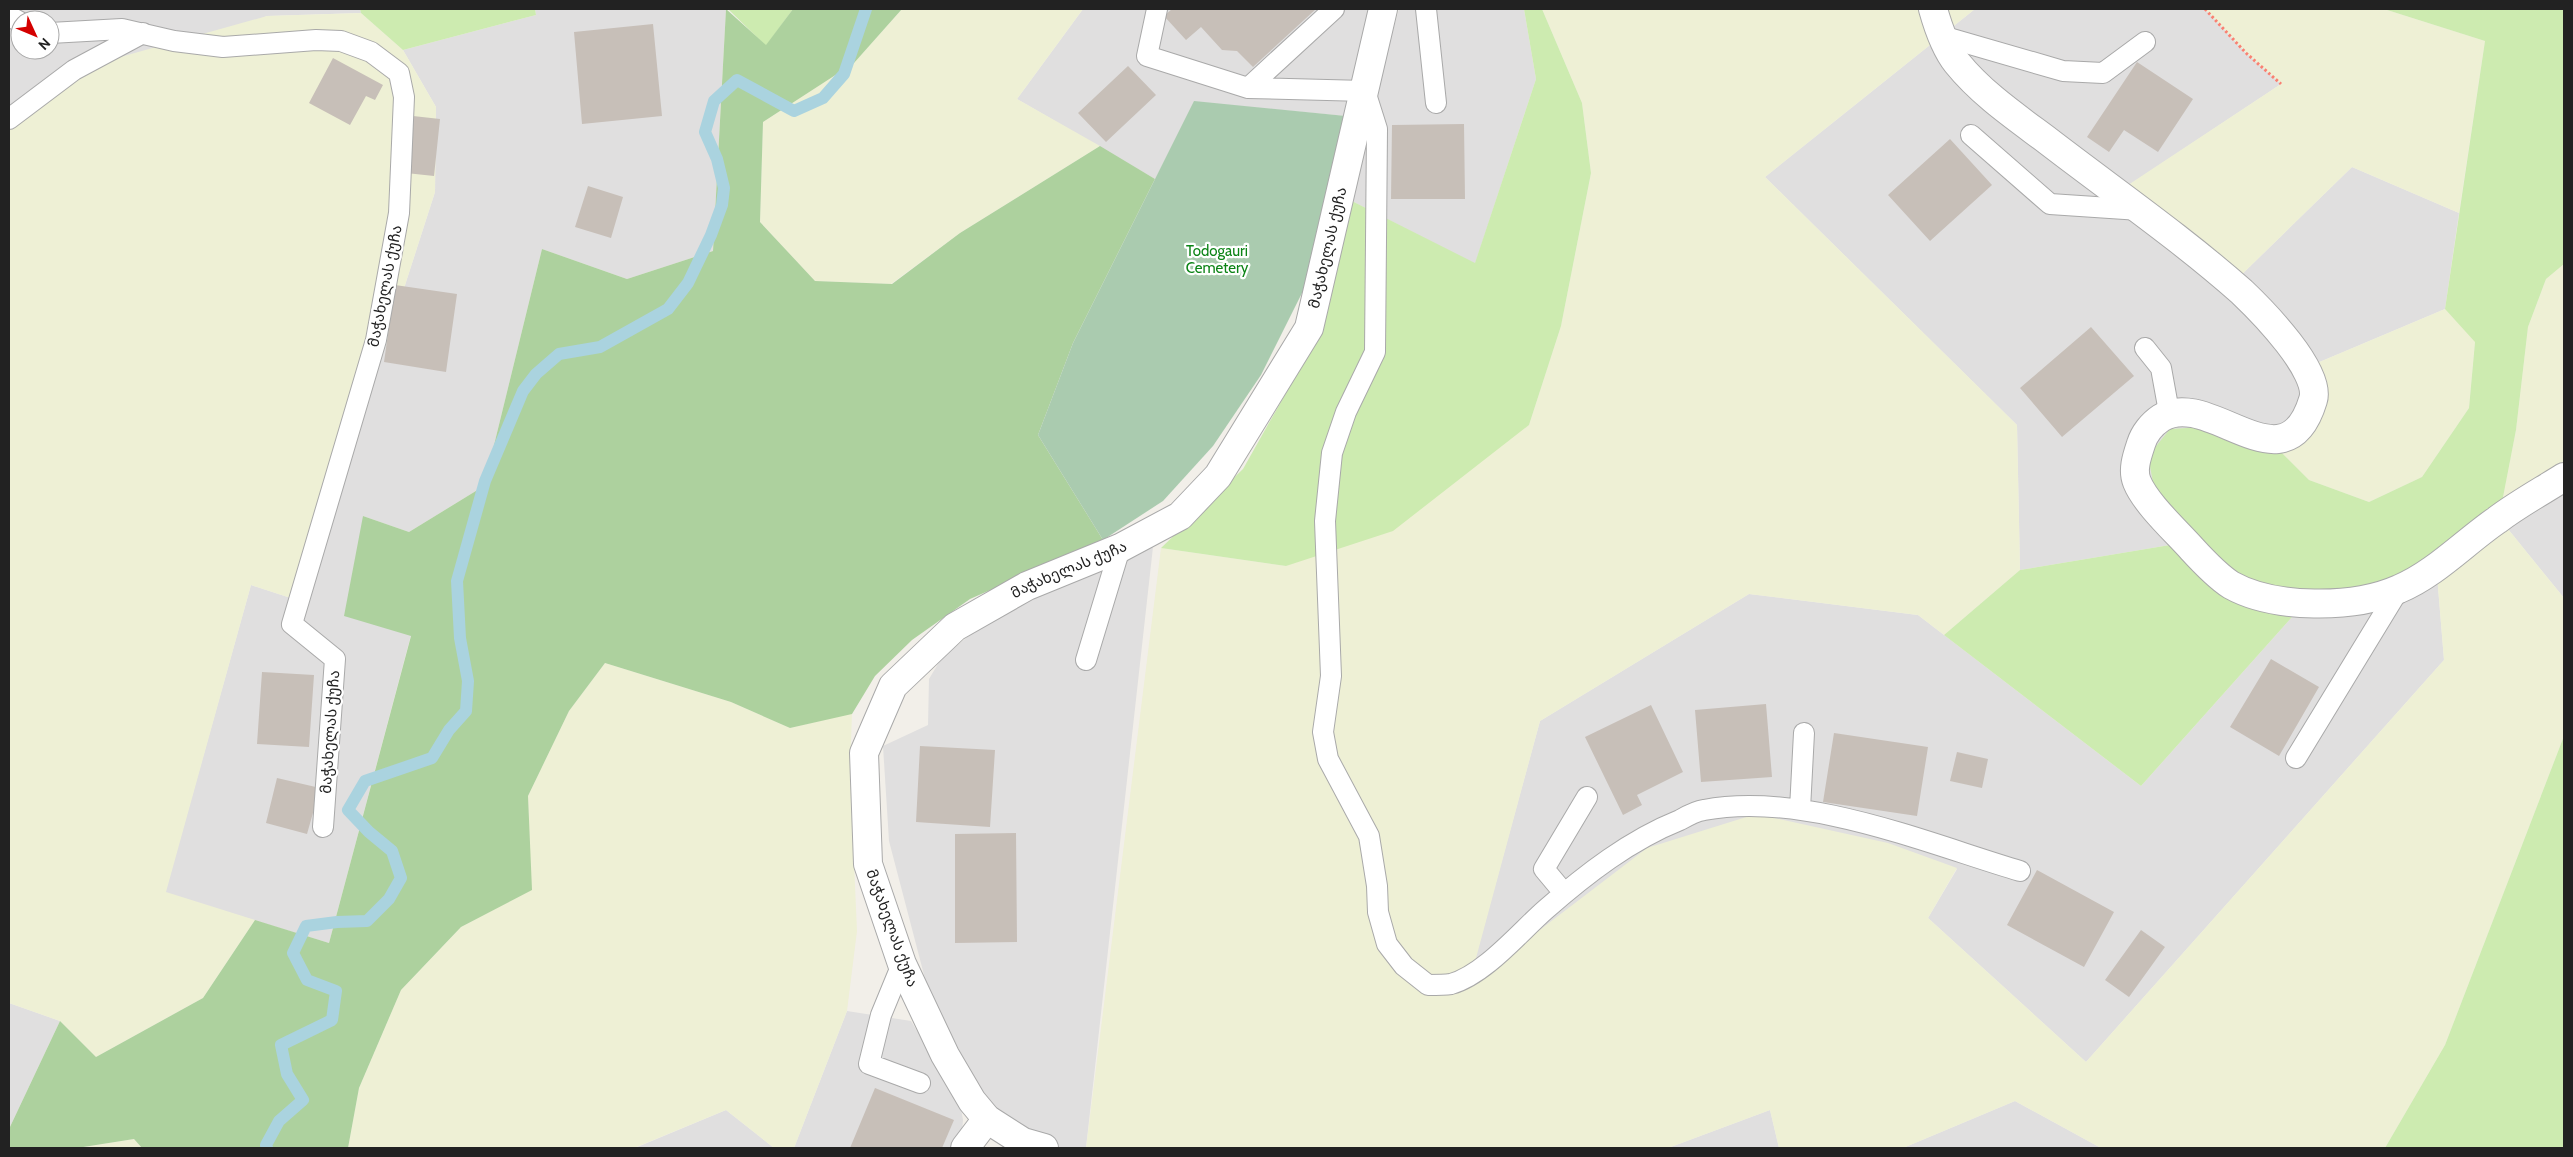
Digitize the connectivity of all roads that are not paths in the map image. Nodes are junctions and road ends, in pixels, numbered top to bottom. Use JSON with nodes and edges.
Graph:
{"nodes":[{"id":1,"x":1157,"y":9,"type":"edge"},
{"id":2,"x":1334,"y":9,"type":"edge"},
{"id":3,"x":1383,"y":9,"type":"edge"},
{"id":4,"x":1426,"y":9,"type":"edge"},
{"id":5,"x":1933,"y":9,"type":"edge"},
{"id":6,"x":60,"y":32,"type":"edge"},
{"id":7,"x":143,"y":33,"type":"junction"},
{"id":8,"x":1942,"y":36,"type":"junction"},
{"id":9,"x":2145,"y":42,"type":"dead end"},
{"id":10,"x":1248,"y":88,"type":"junction"},
{"id":11,"x":1365,"y":92,"type":"junction"},
{"id":12,"x":1436,"y":103,"type":"dead end"},
{"id":13,"x":9,"y":118,"type":"edge"},
{"id":14,"x":1971,"y":135,"type":"dead end"},
{"id":15,"x":2140,"y":210,"type":"junction"},
{"id":16,"x":2145,"y":348,"type":"dead end"},
{"id":17,"x":2169,"y":412,"type":"junction"},
{"id":18,"x":2564,"y":477,"type":"edge"},
{"id":19,"x":1120,"y":548,"type":"junction"},
{"id":20,"x":2399,"y":589,"type":"junction"},
{"id":21,"x":1086,"y":660,"type":"dead end"},
{"id":22,"x":1804,"y":733,"type":"dead end"},
{"id":23,"x":2296,"y":758,"type":"dead end"},
{"id":24,"x":1587,"y":797,"type":"dead end"},
{"id":25,"x":1800,"y":809,"type":"junction"},
{"id":26,"x":323,"y":827,"type":"dead end"},
{"id":27,"x":2020,"y":871,"type":"dead end"},
{"id":28,"x":1564,"y":894,"type":"junction"},
{"id":29,"x":902,"y":964,"type":"junction"},
{"id":30,"x":920,"y":1084,"type":"dead end"},
{"id":31,"x":987,"y":1119,"type":"junction"},
{"id":32,"x":965,"y":1148,"type":"edge"},
{"id":33,"x":1044,"y":1148,"type":"edge"}],
"edges":[{"from":1,"to":10,"type":"lane"},
{"from":2,"to":10,"type":"lane"},
{"from":3,"to":11,"type":"street","name":"მაჭახელას ქუჩა"},
{"from":4,"to":12,"type":"lane"},
{"from":5,"to":8,"type":"street"},
{"from":6,"to":7,"type":"lane","name":"მაჭახელას ქუჩა"},
{"from":7,"to":13,"type":"lane"},
{"from":7,"to":26,"type":"lane","name":"მაჭახელას ქუჩა"},
{"from":8,"to":9,"type":"lane"},
{"from":8,"to":15,"type":"street"},
{"from":10,"to":11,"type":"lane"},
{"from":11,"to":19,"type":"street","name":"მაჭახელას ქუჩა"},
{"from":11,"to":28,"type":"lane"},
{"from":14,"to":15,"type":"lane"},
{"from":15,"to":17,"type":"street"},
{"from":16,"to":17,"type":"lane"},
{"from":17,"to":20,"type":"street"},
{"from":18,"to":20,"type":"street"},
{"from":19,"to":21,"type":"lane"},
{"from":19,"to":29,"type":"street","name":"მაჭახელას ქუჩა"},
{"from":20,"to":23,"type":"lane"},
{"from":22,"to":25,"type":"lane"},
{"from":24,"to":28,"type":"lane"},
{"from":25,"to":27,"type":"lane"},
{"from":25,"to":28,"type":"lane"},
{"from":29,"to":30,"type":"lane"},
{"from":29,"to":31,"type":"street","name":"მაჭახელას ქუჩა"},
{"from":31,"to":32,"type":"street"},
{"from":31,"to":33,"type":"street"}]}
